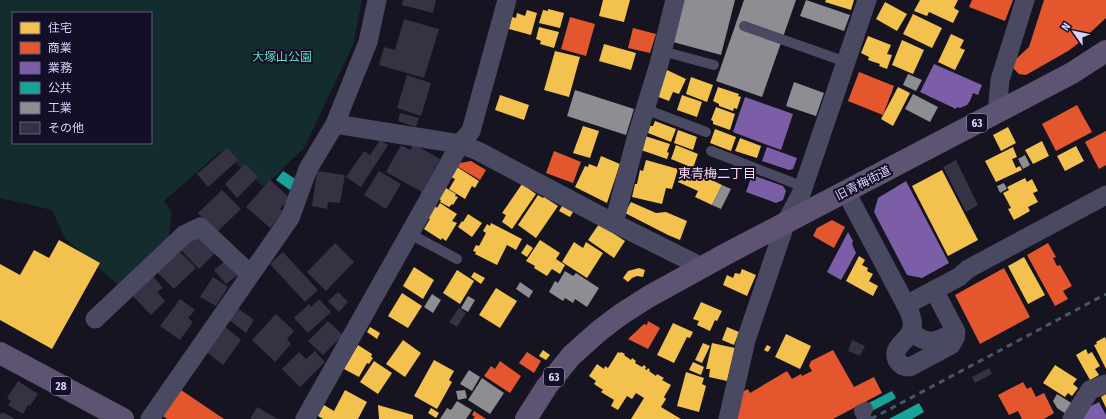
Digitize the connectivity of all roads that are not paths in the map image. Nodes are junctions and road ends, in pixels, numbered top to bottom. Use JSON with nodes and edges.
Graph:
{"nodes":[{"id":1,"x":377,"y":0,"type":"edge"},
{"id":2,"x":507,"y":0,"type":"edge"},
{"id":3,"x":675,"y":0,"type":"edge"},
{"id":4,"x":867,"y":0,"type":"edge"},
{"id":5,"x":1025,"y":0,"type":"edge"},
{"id":6,"x":744,"y":26,"type":"dead end"},
{"id":7,"x":662,"y":51,"type":"junction"},
{"id":8,"x":1106,"y":51,"type":"edge"},
{"id":9,"x":846,"y":62,"type":"junction"},
{"id":10,"x":714,"y":65,"type":"dead end"},
{"id":11,"x":645,"y":109,"type":"junction"},
{"id":12,"x":997,"y":113,"type":"junction"},
{"id":13,"x":334,"y":124,"type":"junction"},
{"id":14,"x":706,"y":132,"type":"dead end"},
{"id":15,"x":460,"y":144,"type":"junction"},
{"id":16,"x":710,"y":151,"type":"dead end"},
{"id":17,"x":804,"y":187,"type":"junction"},
{"id":18,"x":846,"y":192,"type":"junction"},
{"id":19,"x":1106,"y":195,"type":"edge"},
{"id":20,"x":786,"y":222,"type":"junction"},
{"id":21,"x":614,"y":223,"type":"junction"},
{"id":22,"x":410,"y":234,"type":"junction"},
{"id":23,"x":456,"y":259,"type":"dead end"},
{"id":24,"x":702,"y":267,"type":"junction"},
{"id":25,"x":250,"y":274,"type":"junction"},
{"id":26,"x":934,"y":290,"type":"junction"},
{"id":27,"x":906,"y":305,"type":"junction"},
{"id":28,"x":95,"y":319,"type":"dead end"},
{"id":29,"x":911,"y":332,"type":"junction"},
{"id":30,"x":956,"y":332,"type":"junction"},
{"id":31,"x":0,"y":353,"type":"edge"},
{"id":32,"x":1106,"y":384,"type":"edge"},
{"id":33,"x":123,"y":419,"type":"edge"},
{"id":34,"x":150,"y":419,"type":"edge"},
{"id":35,"x":306,"y":419,"type":"edge"},
{"id":36,"x":526,"y":419,"type":"edge"},
{"id":37,"x":728,"y":419,"type":"edge"},
{"id":38,"x":1072,"y":419,"type":"edge"}],
"edges":[{"from":1,"to":13,"type":"street"},
{"from":2,"to":15,"type":"street"},
{"from":3,"to":7,"type":"street"},
{"from":4,"to":9,"type":"street"},
{"from":5,"to":12,"type":"street"},
{"from":6,"to":9,"type":"lane"},
{"from":7,"to":10,"type":"lane"},
{"from":7,"to":11,"type":"street"},
{"from":8,"to":12,"type":"main road","name":"旧青梅街道","number":"63"},
{"from":9,"to":17,"type":"street"},
{"from":11,"to":14,"type":"lane"},
{"from":11,"to":21,"type":"street"},
{"from":12,"to":18,"type":"main road","name":"旧青梅街道","number":"63"},
{"from":13,"to":15,"type":"street"},
{"from":13,"to":25,"type":"street"},
{"from":15,"to":21,"type":"street"},
{"from":15,"to":22,"type":"street"},
{"from":16,"to":17,"type":"lane"},
{"from":17,"to":20,"type":"street"},
{"from":18,"to":20,"type":"main road","name":"旧青梅街道","number":"63"},
{"from":18,"to":27,"type":"street"},
{"from":19,"to":26,"type":"street"},
{"from":20,"to":24,"type":"main road","name":"旧青梅街道","number":"63"},
{"from":20,"to":37,"type":"street"},
{"from":21,"to":24,"type":"street"},
{"from":22,"to":23,"type":"lane"},
{"from":22,"to":35,"type":"street"},
{"from":24,"to":36,"type":"main road","name":"旧青梅街道","number":"63"},
{"from":25,"to":28,"type":"street"},
{"from":25,"to":34,"type":"street"},
{"from":26,"to":27,"type":"street"},
{"from":26,"to":30,"type":"street"},
{"from":27,"to":29,"type":"street"},
{"from":29,"to":30,"type":"street"},
{"from":29,"to":30,"type":"street"},
{"from":31,"to":33,"type":"main road","number":"28"},
{"from":32,"to":38,"type":"street"}]}
